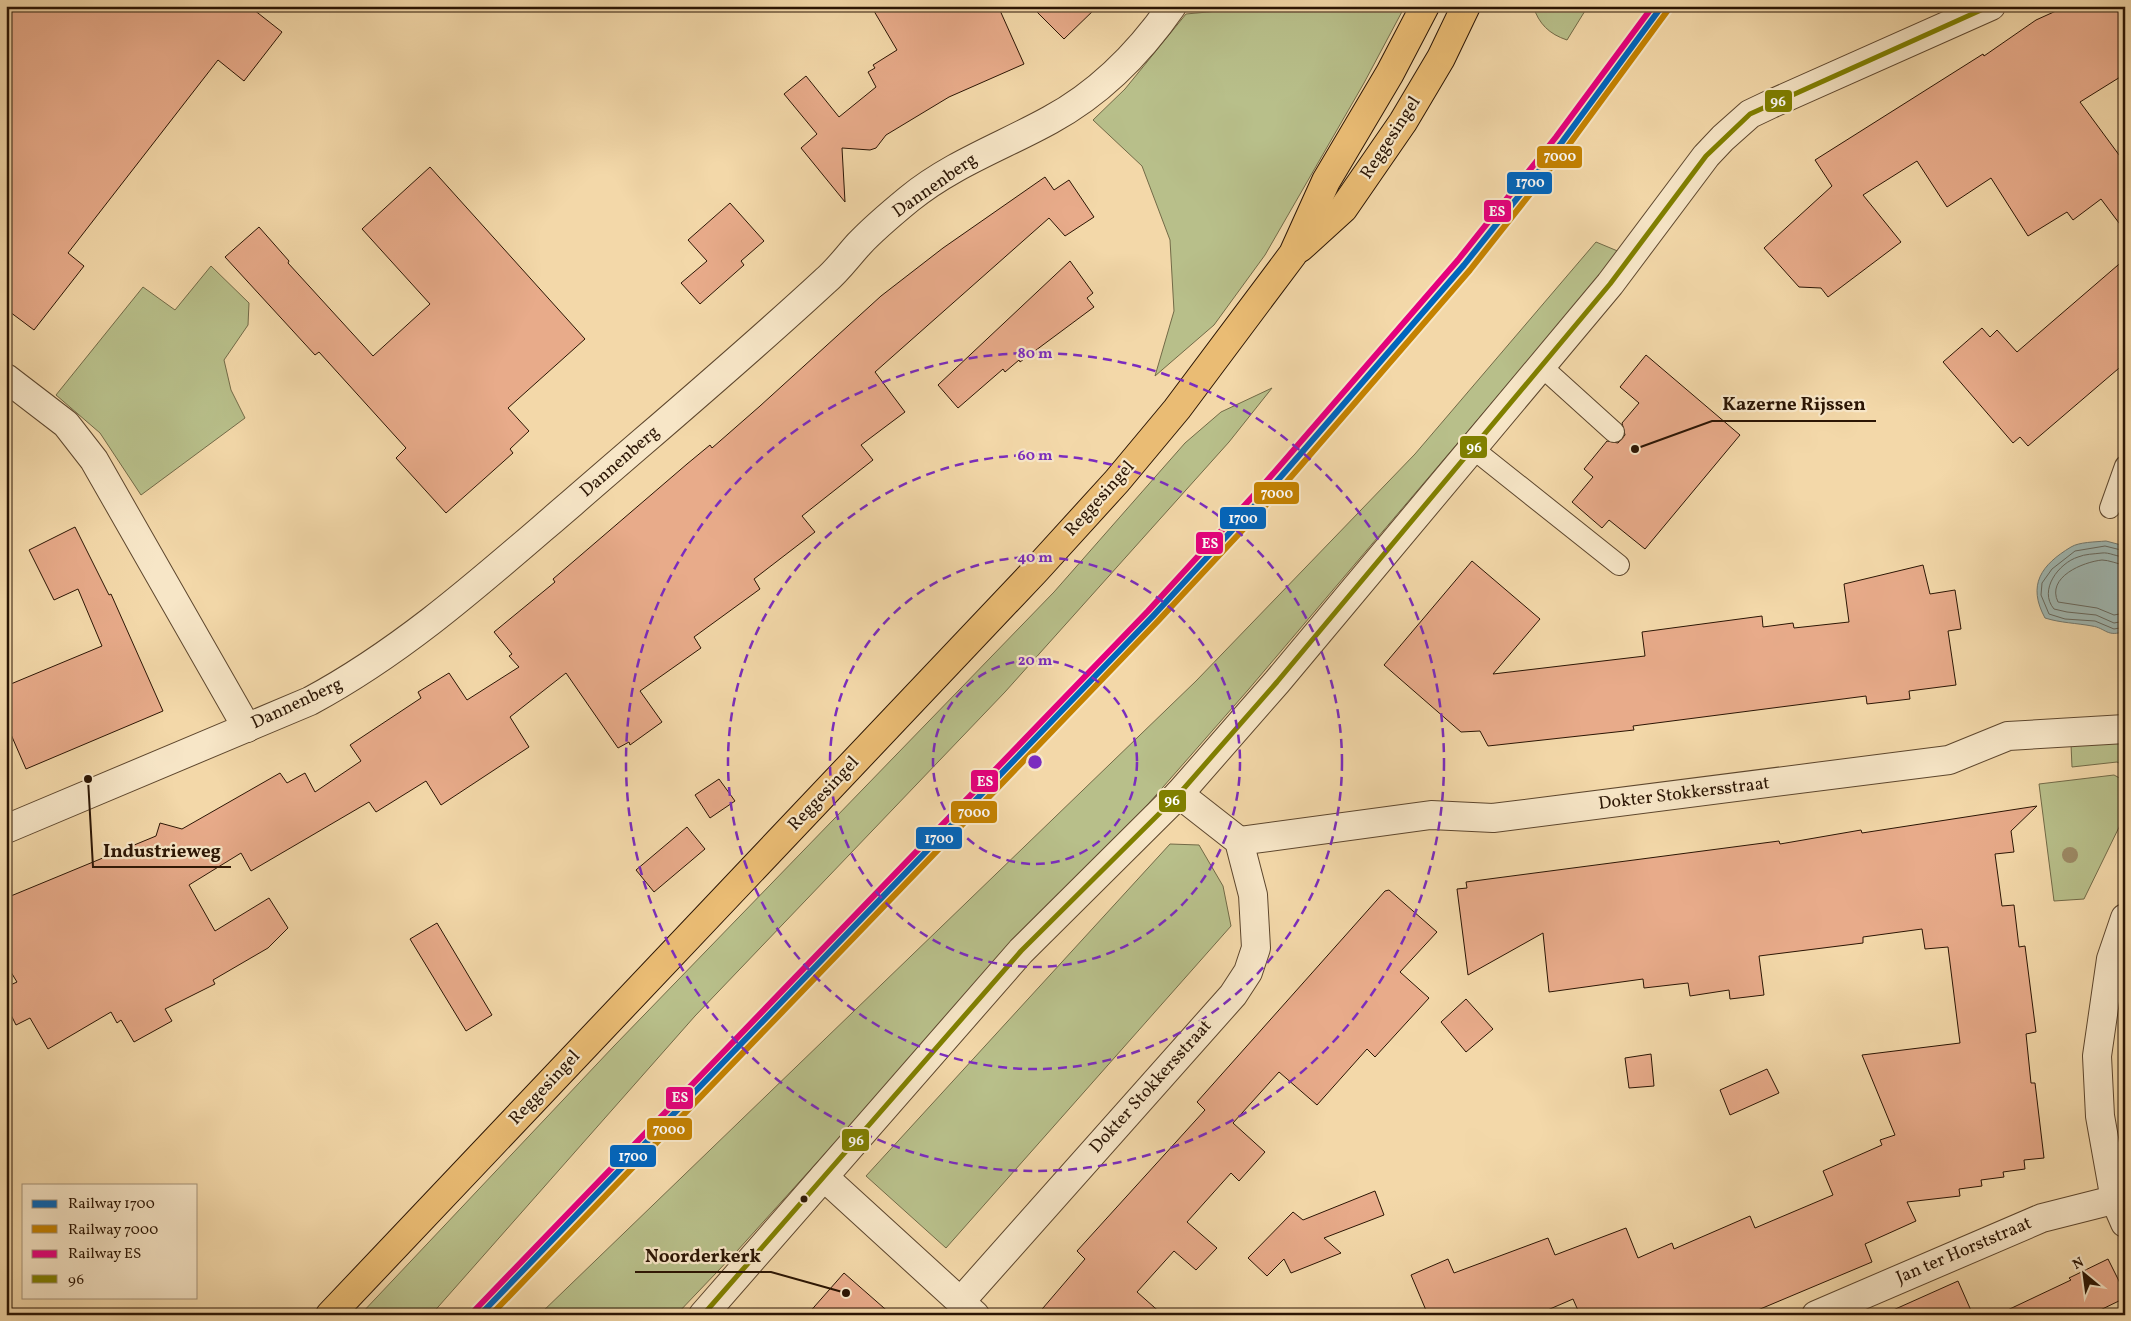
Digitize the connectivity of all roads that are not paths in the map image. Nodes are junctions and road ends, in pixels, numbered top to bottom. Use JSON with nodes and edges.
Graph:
{"nodes":[{"id":1,"x":1172,"y":6,"type":"edge"},
{"id":2,"x":1424,"y":6,"type":"edge"},
{"id":3,"x":1466,"y":6,"type":"edge"},
{"id":4,"x":1991,"y":6,"type":"edge"},
{"id":5,"x":1293,"y":254,"type":"junction"},
{"id":6,"x":1541,"y":366,"type":"junction"},
{"id":7,"x":6,"y":378,"type":"edge"},
{"id":8,"x":1614,"y":432,"type":"dead end"},
{"id":9,"x":1472,"y":448,"type":"junction"},
{"id":10,"x":2125,"y":466,"type":"edge"},
{"id":11,"x":2110,"y":508,"type":"dead end"},
{"id":12,"x":1619,"y":565,"type":"dead end"},
{"id":13,"x":247,"y":728,"type":"junction"},
{"id":14,"x":2125,"y":729,"type":"edge"},
{"id":15,"x":1179,"y":794,"type":"junction"},
{"id":16,"x":6,"y":829,"type":"edge"},
{"id":17,"x":1239,"y":841,"type":"junction"},
{"id":18,"x":2125,"y":918,"type":"edge"},
{"id":19,"x":824,"y":1177,"type":"junction"},
{"id":20,"x":2122,"y":1207,"type":"edge"},
{"id":21,"x":968,"y":1308,"type":"edge"},
{"id":22,"x":330,"y":1315,"type":"edge"},
{"id":23,"x":703,"y":1315,"type":"edge"},
{"id":24,"x":1816,"y":1315,"type":"edge"}],
"edges":[{"from":1,"to":13,"type":"street","name":"Dannenberg"},
{"from":2,"to":5,"type":"main road","name":"Reggesingel"},
{"from":3,"to":5,"type":"main road","name":"Reggesingel"},
{"from":4,"to":6,"type":"street"},
{"from":5,"to":22,"type":"main road","name":"Reggesingel"},
{"from":6,"to":8,"type":"lane"},
{"from":6,"to":9,"type":"street"},
{"from":7,"to":13,"type":"street"},
{"from":9,"to":12,"type":"lane"},
{"from":9,"to":15,"type":"street"},
{"from":10,"to":11,"type":"lane"},
{"from":13,"to":16,"type":"street","name":"Dannenberg"},
{"from":14,"to":17,"type":"street","name":"Dokter Stokkersstraat"},
{"from":15,"to":17,"type":"street"},
{"from":15,"to":19,"type":"street"},
{"from":17,"to":21,"type":"street","name":"Dokter Stokkersstraat"},
{"from":18,"to":20,"type":"street"},
{"from":19,"to":21,"type":"street"},
{"from":19,"to":23,"type":"street"},
{"from":20,"to":24,"type":"street","name":"Jan ter Horststraat"}]}
